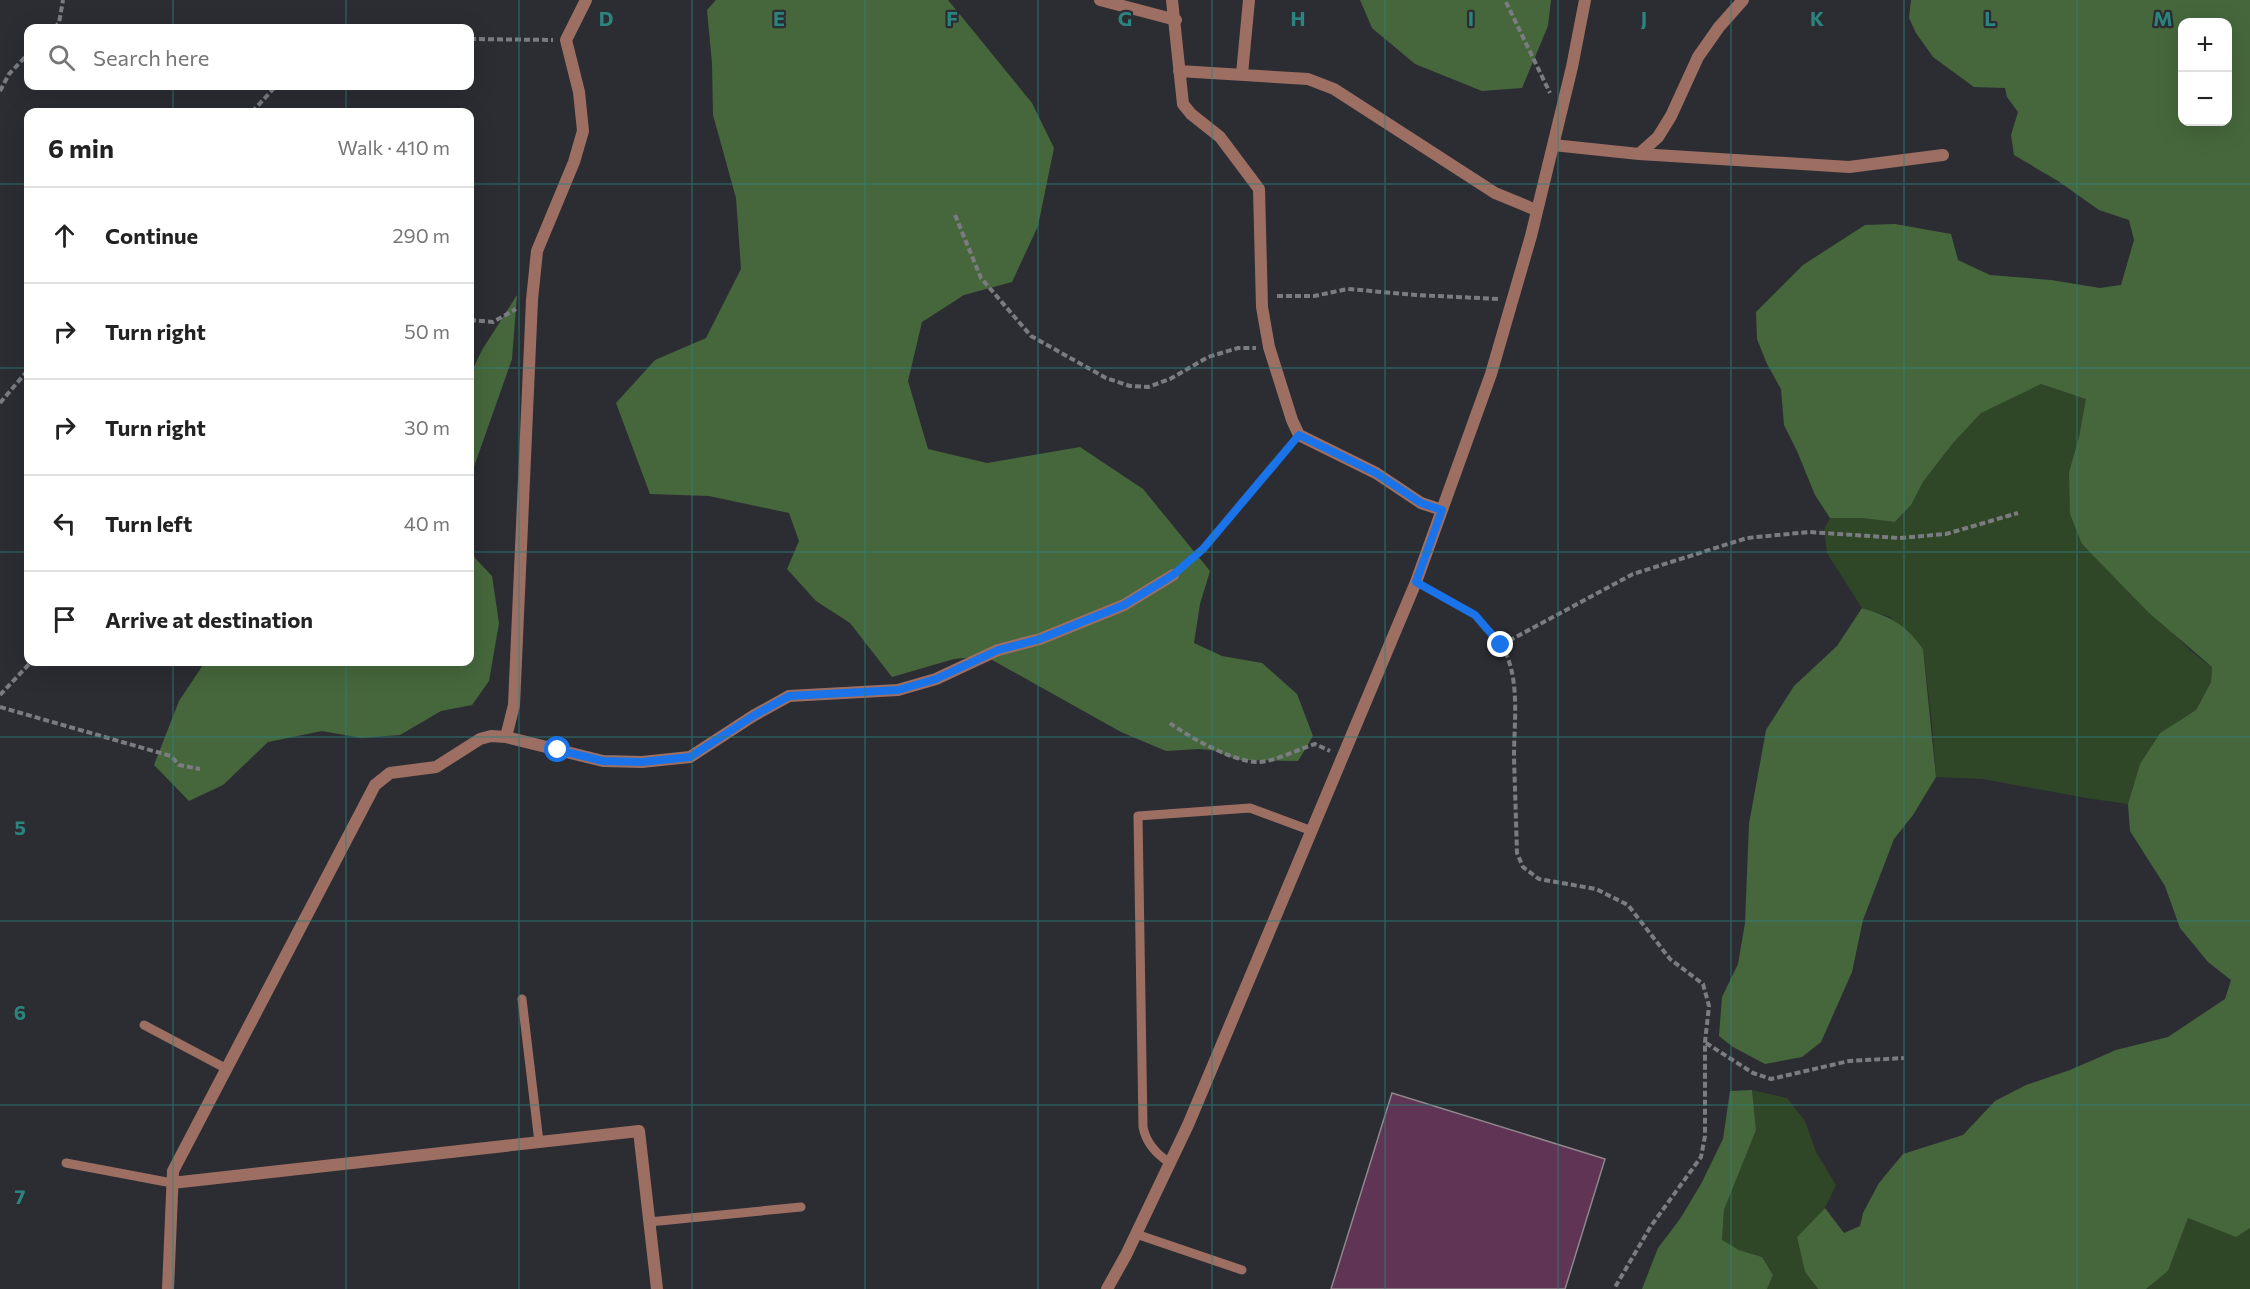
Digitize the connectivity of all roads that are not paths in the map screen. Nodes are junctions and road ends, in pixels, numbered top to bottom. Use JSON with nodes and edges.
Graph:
{"nodes":[{"id":1,"x":586,"y":0,"type":"edge"},
{"id":2,"x":1100,"y":0,"type":"edge"},
{"id":3,"x":1172,"y":0,"type":"edge"},
{"id":4,"x":1249,"y":0,"type":"edge"},
{"id":5,"x":1585,"y":0,"type":"edge"},
{"id":6,"x":1743,"y":0,"type":"edge"},
{"id":7,"x":1176,"y":20,"type":"junction"},
{"id":8,"x":1179,"y":71,"type":"junction"},
{"id":9,"x":1242,"y":74,"type":"junction"},
{"id":10,"x":1553,"y":145,"type":"junction"},
{"id":11,"x":1639,"y":154,"type":"junction"},
{"id":12,"x":1943,"y":155,"type":"dead end"},
{"id":13,"x":1536,"y":210,"type":"junction"},
{"id":14,"x":1442,"y":510,"type":"junction"},
{"id":15,"x":1173,"y":575,"type":"road end"},
{"id":16,"x":507,"y":737,"type":"junction"},
{"id":17,"x":1312,"y":831,"type":"junction"},
{"id":18,"x":522,"y":999,"type":"dead end"},
{"id":19,"x":144,"y":1025,"type":"dead end"},
{"id":20,"x":227,"y":1069,"type":"junction"},
{"id":21,"x":539,"y":1142,"type":"junction"},
{"id":22,"x":66,"y":1163,"type":"dead end"},
{"id":23,"x":1170,"y":1163,"type":"junction"},
{"id":24,"x":172,"y":1184,"type":"junction"},
{"id":25,"x":801,"y":1207,"type":"dead end"},
{"id":26,"x":649,"y":1222,"type":"junction"},
{"id":27,"x":1136,"y":1234,"type":"junction"},
{"id":28,"x":1242,"y":1270,"type":"dead end"},
{"id":29,"x":168,"y":1289,"type":"edge"},
{"id":30,"x":657,"y":1289,"type":"edge"},
{"id":31,"x":1107,"y":1289,"type":"edge"}],
"edges":[{"from":1,"to":16,"type":"street"},
{"from":2,"to":7,"type":"street"},
{"from":3,"to":7,"type":"street"},
{"from":4,"to":9,"type":"street"},
{"from":5,"to":10,"type":"street"},
{"from":6,"to":11,"type":"street"},
{"from":7,"to":8,"type":"street"},
{"from":8,"to":9,"type":"street"},
{"from":8,"to":14,"type":"street"},
{"from":9,"to":13,"type":"street"},
{"from":10,"to":11,"type":"street"},
{"from":10,"to":13,"type":"street"},
{"from":11,"to":12,"type":"street"},
{"from":13,"to":14,"type":"street"},
{"from":14,"to":17,"type":"street"},
{"from":15,"to":16,"type":"street"},
{"from":16,"to":20,"type":"street"},
{"from":17,"to":23,"type":"street"},
{"from":17,"to":23,"type":"lane"},
{"from":18,"to":21,"type":"lane"},
{"from":19,"to":20,"type":"lane"},
{"from":20,"to":24,"type":"street"},
{"from":21,"to":24,"type":"street"},
{"from":21,"to":26,"type":"street"},
{"from":22,"to":24,"type":"lane"},
{"from":23,"to":27,"type":"street"},
{"from":24,"to":29,"type":"street"},
{"from":25,"to":26,"type":"lane"},
{"from":26,"to":30,"type":"street"},
{"from":27,"to":28,"type":"lane"},
{"from":27,"to":31,"type":"street"}]}
